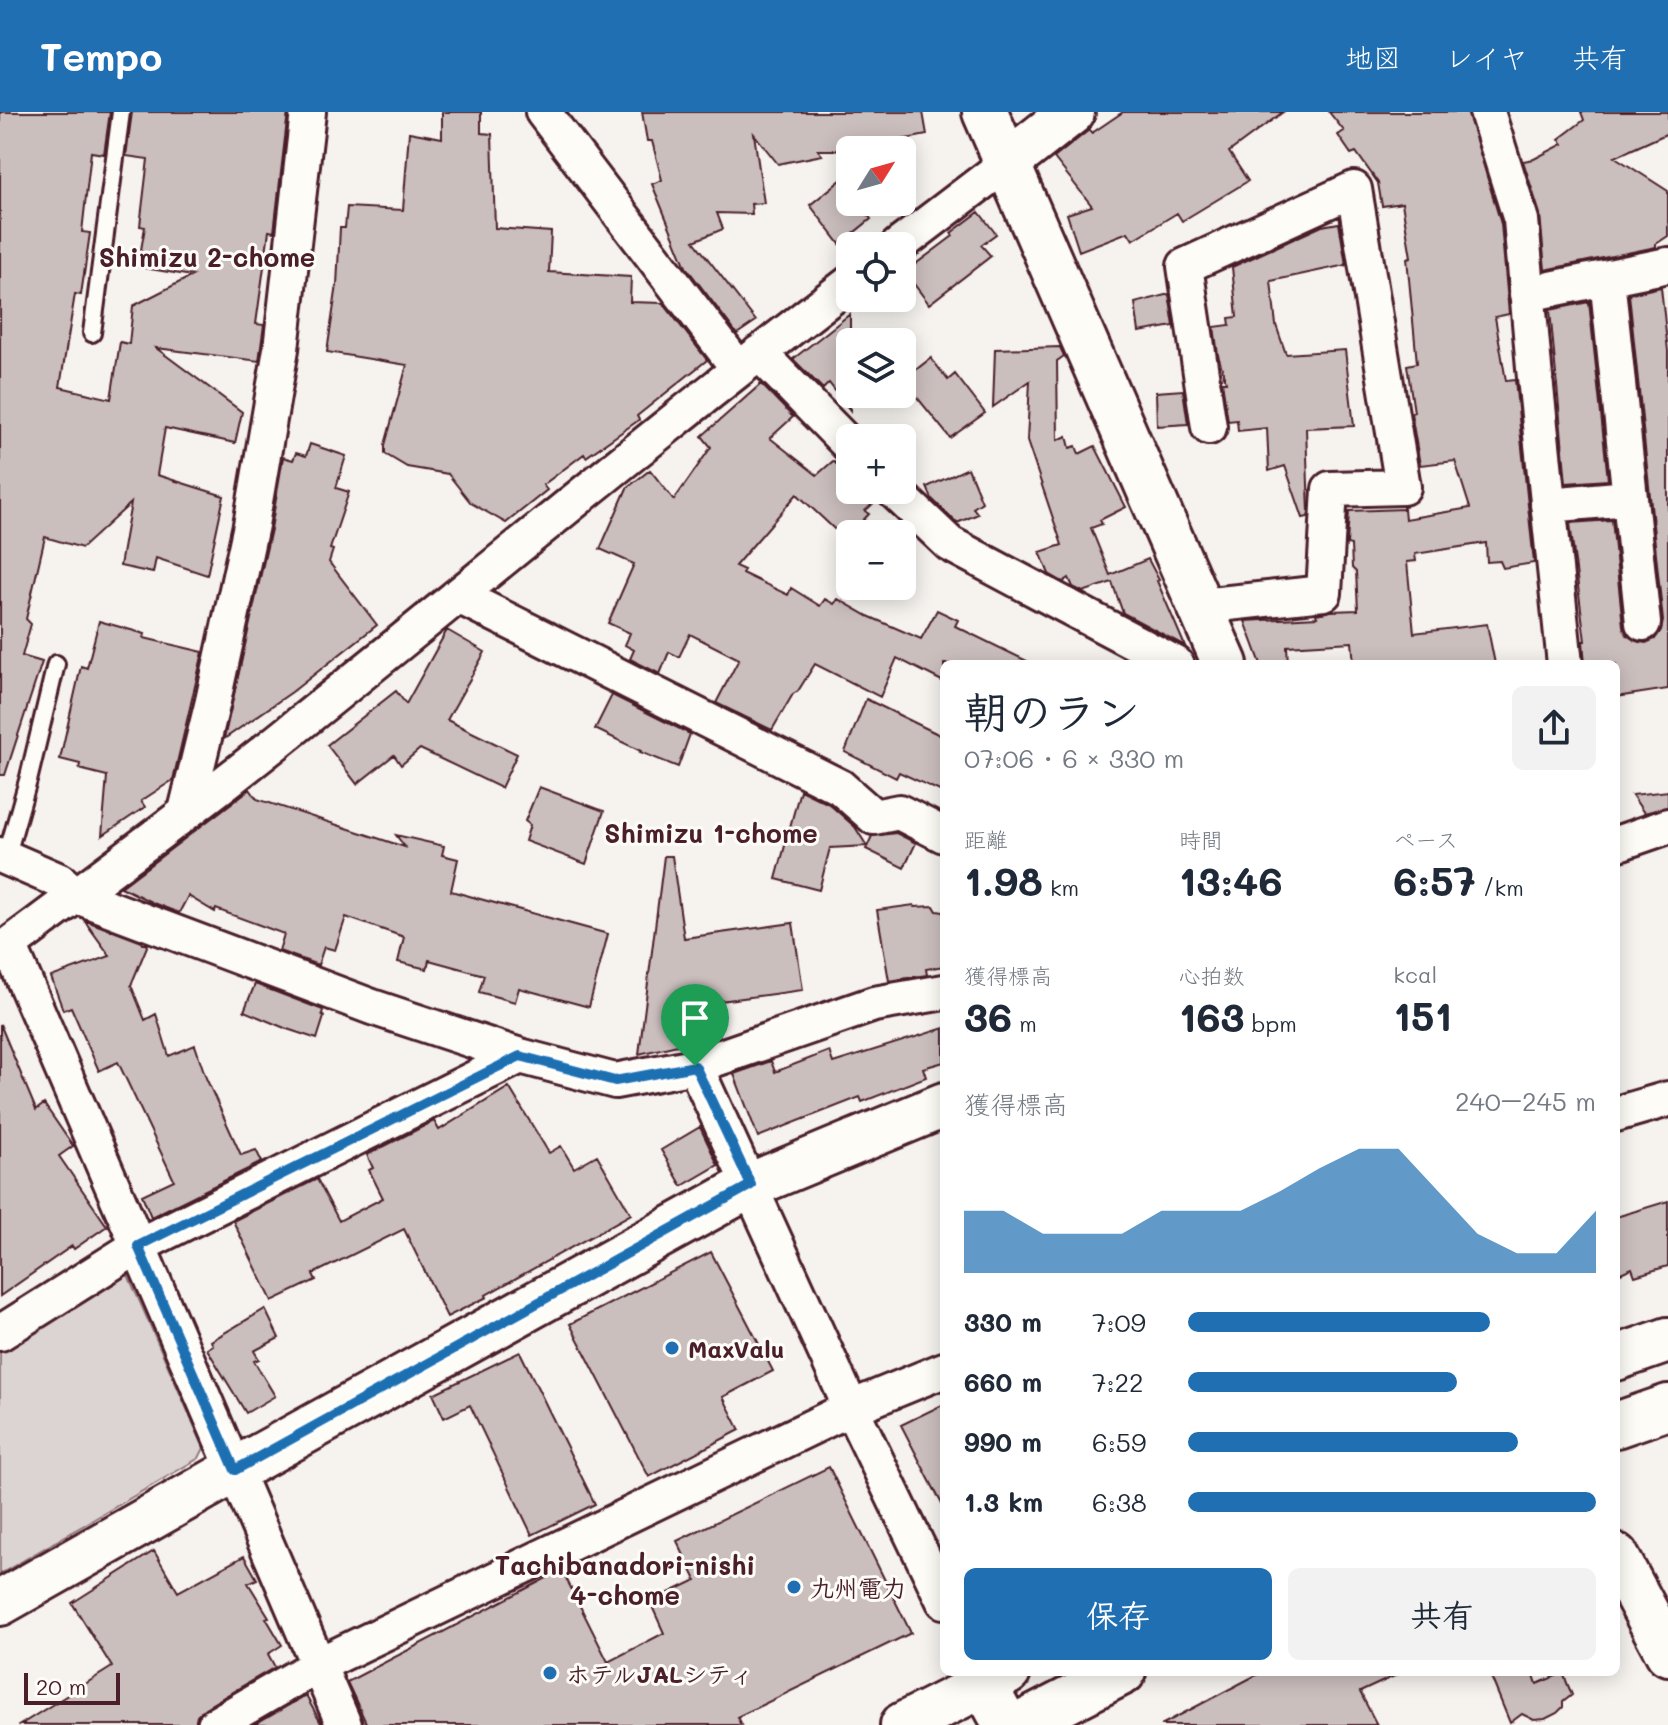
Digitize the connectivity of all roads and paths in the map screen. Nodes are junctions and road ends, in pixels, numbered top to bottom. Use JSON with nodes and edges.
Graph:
{"nodes":[{"id":1,"x":121,"y":112,"type":"edge"},
{"id":2,"x":308,"y":112,"type":"edge"},
{"id":3,"x":543,"y":112,"type":"edge"},
{"id":4,"x":985,"y":112,"type":"edge"},
{"id":5,"x":1072,"y":112,"type":"edge"},
{"id":6,"x":1487,"y":112,"type":"edge"},
{"id":7,"x":1007,"y":163,"type":"junction"},
{"id":8,"x":916,"y":232,"type":"edge"},
{"id":9,"x":1668,"y":265,"type":"edge"},
{"id":10,"x":1607,"y":278,"type":"junction"},
{"id":11,"x":836,"y":294,"type":"edge"},
{"id":12,"x":1527,"y":294,"type":"junction"},
{"id":13,"x":92,"y":333,"type":"dead end"},
{"id":14,"x":748,"y":360,"type":"junction"},
{"id":15,"x":1209,"y":427,"type":"dead end"},
{"id":16,"x":836,"y":434,"type":"edge"},
{"id":17,"x":1629,"y":498,"type":"junction"},
{"id":18,"x":908,"y":504,"type":"edge"},
{"id":19,"x":1548,"y":505,"type":"junction"},
{"id":20,"x":456,"y":597,"type":"junction"},
{"id":21,"x":1200,"y":606,"type":"junction"},
{"id":22,"x":1643,"y":623,"type":"dead end"},
{"id":23,"x":1168,"y":660,"type":"edge"},
{"id":24,"x":1223,"y":660,"type":"edge"},
{"id":25,"x":1565,"y":660,"type":"edge"},
{"id":26,"x":56,"y":664,"type":"dead end"},
{"id":27,"x":186,"y":811,"type":"junction"},
{"id":28,"x":1668,"y":826,"type":"edge"},
{"id":29,"x":940,"y":833,"type":"edge"},
{"id":30,"x":1620,"y":843,"type":"edge"},
{"id":31,"x":3,"y":856,"type":"edge"},
{"id":32,"x":77,"y":896,"type":"junction"},
{"id":33,"x":5,"y":949,"type":"edge"},
{"id":34,"x":940,"y":993,"type":"edge"},
{"id":35,"x":520,"y":1056,"type":"junction"},
{"id":36,"x":695,"y":1066,"type":"junction"},
{"id":37,"x":1668,"y":1099,"type":"edge"},
{"id":38,"x":940,"y":1107,"type":"edge"},
{"id":39,"x":1620,"y":1113,"type":"edge"},
{"id":40,"x":751,"y":1185,"type":"junction"},
{"id":41,"x":138,"y":1246,"type":"junction"},
{"id":42,"x":0,"y":1333,"type":"edge"},
{"id":43,"x":1668,"y":1340,"type":"edge"},
{"id":44,"x":1620,"y":1357,"type":"edge"},
{"id":45,"x":940,"y":1372,"type":"edge"},
{"id":46,"x":1668,"y":1407,"type":"edge"},
{"id":47,"x":851,"y":1408,"type":"junction"},
{"id":48,"x":1620,"y":1424,"type":"edge"},
{"id":49,"x":235,"y":1470,"type":"junction"},
{"id":50,"x":1620,"y":1563,"type":"edge"},
{"id":51,"x":940,"y":1593,"type":"edge"},
{"id":52,"x":0,"y":1603,"type":"edge"},
{"id":53,"x":1668,"y":1653,"type":"edge"},
{"id":54,"x":318,"y":1665,"type":"junction"},
{"id":55,"x":990,"y":1676,"type":"edge"},
{"id":56,"x":1115,"y":1676,"type":"edge"},
{"id":57,"x":215,"y":1725,"type":"edge"},
{"id":58,"x":344,"y":1725,"type":"edge"},
{"id":59,"x":903,"y":1725,"type":"edge"},
{"id":60,"x":1006,"y":1725,"type":"edge"},
{"id":61,"x":1020,"y":1725,"type":"edge"}],
"edges":[{"from":1,"to":13,"type":"lane"},
{"from":2,"to":27,"type":"street"},
{"from":3,"to":14,"type":"street"},
{"from":4,"to":7,"type":"main road"},
{"from":5,"to":7,"type":"main road"},
{"from":6,"to":12,"type":"street"},
{"from":7,"to":8,"type":"street"},
{"from":7,"to":21,"type":"main road"},
{"from":9,"to":10,"type":"street"},
{"from":10,"to":12,"type":"street"},
{"from":10,"to":17,"type":"street"},
{"from":11,"to":14,"type":"street"},
{"from":12,"to":19,"type":"street"},
{"from":14,"to":16,"type":"street"},
{"from":14,"to":20,"type":"street"},
{"from":15,"to":21,"type":"street"},
{"from":17,"to":19,"type":"street"},
{"from":17,"to":22,"type":"street"},
{"from":18,"to":23,"type":"street"},
{"from":19,"to":25,"type":"street"},
{"from":20,"to":27,"type":"street"},
{"from":20,"to":29,"type":"street"},
{"from":21,"to":24,"type":"main road"},
{"from":26,"to":31,"type":"lane"},
{"from":27,"to":32,"type":"street"},
{"from":28,"to":30,"type":"street"},
{"from":31,"to":32,"type":"street"},
{"from":32,"to":33,"type":"street"},
{"from":32,"to":35,"type":"street"},
{"from":33,"to":41,"type":"street"},
{"from":34,"to":36,"type":"street"},
{"from":35,"to":36,"type":"street"},
{"from":35,"to":41,"type":"street"},
{"from":36,"to":40,"type":"street"},
{"from":37,"to":39,"type":"street"},
{"from":38,"to":40,"type":"main road"},
{"from":40,"to":47,"type":"street"},
{"from":40,"to":49,"type":"main road"},
{"from":41,"to":42,"type":"street"},
{"from":41,"to":49,"type":"street"},
{"from":43,"to":44,"type":"main road"},
{"from":45,"to":47,"type":"street"},
{"from":46,"to":48,"type":"main road"},
{"from":47,"to":51,"type":"street"},
{"from":47,"to":54,"type":"street"},
{"from":49,"to":52,"type":"main road"},
{"from":49,"to":54,"type":"street"},
{"from":50,"to":53,"type":"main road"},
{"from":54,"to":57,"type":"street"},
{"from":54,"to":58,"type":"street"},
{"from":55,"to":59,"type":"main road"},
{"from":55,"to":60,"type":"main road"},
{"from":56,"to":61,"type":"main road"}]}
